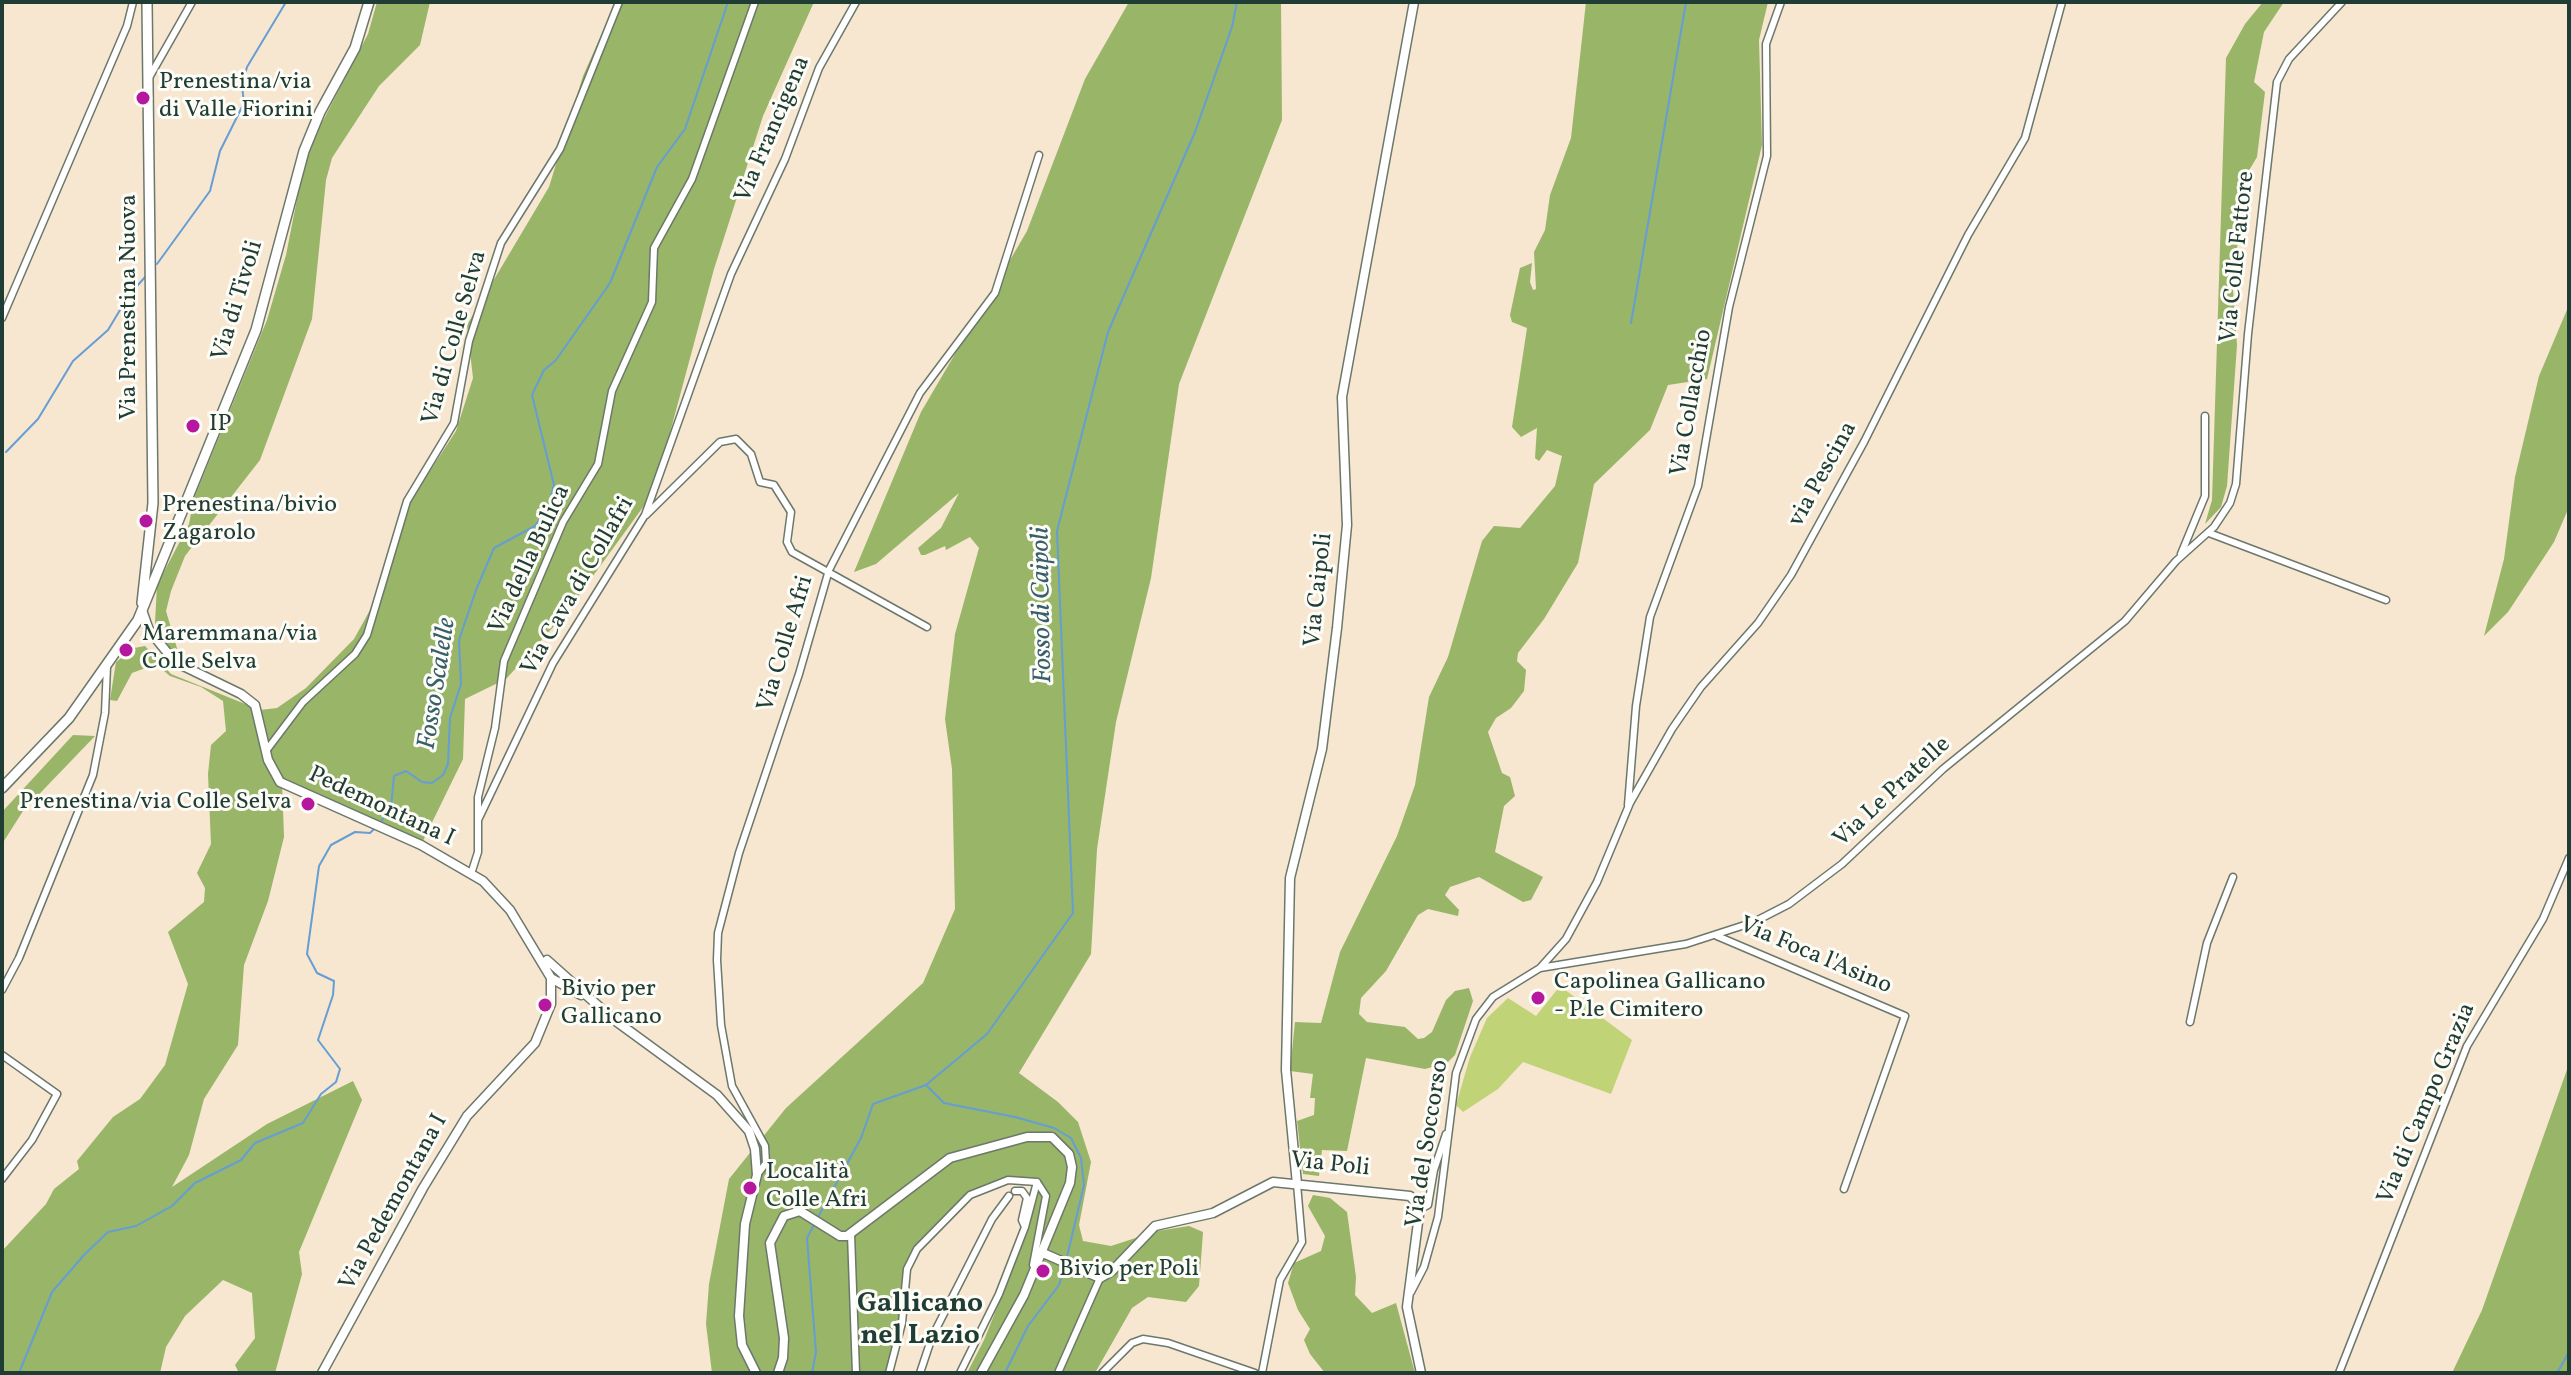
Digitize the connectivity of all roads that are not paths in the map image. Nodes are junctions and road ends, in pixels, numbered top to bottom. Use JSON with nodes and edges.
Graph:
{"nodes":[{"id":1,"x":133,"y":2,"type":"edge"},
{"id":2,"x":147,"y":2,"type":"edge"},
{"id":3,"x":192,"y":2,"type":"edge"},
{"id":4,"x":369,"y":2,"type":"edge"},
{"id":5,"x":619,"y":2,"type":"edge"},
{"id":6,"x":755,"y":2,"type":"edge"},
{"id":7,"x":856,"y":2,"type":"edge"},
{"id":8,"x":1414,"y":2,"type":"edge"},
{"id":9,"x":1781,"y":2,"type":"edge"},
{"id":10,"x":2062,"y":2,"type":"edge"},
{"id":11,"x":2342,"y":2,"type":"edge"},
{"id":12,"x":150,"y":76,"type":"junction"},
{"id":13,"x":1039,"y":155,"type":"dead end"},
{"id":14,"x":731,"y":274,"type":"joint"},
{"id":15,"x":2,"y":318,"type":"edge"},
{"id":16,"x":2205,"y":416,"type":"dead end"},
{"id":17,"x":645,"y":515,"type":"junction"},
{"id":18,"x":2209,"y":533,"type":"junction"},
{"id":19,"x":2179,"y":557,"type":"junction"},
{"id":20,"x":829,"y":570,"type":"junction"},
{"id":21,"x":2386,"y":600,"type":"dead end"},
{"id":22,"x":142,"y":610,"type":"junction"},
{"id":23,"x":927,"y":627,"type":"dead end"},
{"id":24,"x":107,"y":664,"type":"junction"},
{"id":25,"x":266,"y":751,"type":"junction"},
{"id":26,"x":2,"y":788,"type":"edge"},
{"id":27,"x":1628,"y":808,"type":"junction"},
{"id":28,"x":477,"y":823,"type":"junction"},
{"id":29,"x":2569,"y":858,"type":"edge"},
{"id":30,"x":471,"y":874,"type":"junction"},
{"id":31,"x":2233,"y":877,"type":"dead end"},
{"id":32,"x":1717,"y":936,"type":"junction"},
{"id":33,"x":535,"y":948,"type":"junction"},
{"id":34,"x":1540,"y":968,"type":"junction"},
{"id":35,"x":561,"y":974,"type":"junction"},
{"id":36,"x":551,"y":978,"type":"junction"},
{"id":37,"x":2,"y":990,"type":"edge"},
{"id":38,"x":570,"y":990,"type":"junction"},
{"id":39,"x":551,"y":1002,"type":"junction"},
{"id":40,"x":594,"y":1004,"type":"junction"},
{"id":41,"x":2190,"y":1022,"type":"dead end"},
{"id":42,"x":2,"y":1055,"type":"edge"},
{"id":43,"x":1449,"y":1127,"type":"junction"},
{"id":44,"x":757,"y":1175,"type":"junction"},
{"id":45,"x":2,"y":1179,"type":"edge"},
{"id":46,"x":1037,"y":1182,"type":"junction"},
{"id":47,"x":1297,"y":1184,"type":"junction"},
{"id":48,"x":1844,"y":1189,"type":"dead end"},
{"id":49,"x":1420,"y":1209,"type":"junction"},
{"id":50,"x":1025,"y":1227,"type":"junction"},
{"id":51,"x":851,"y":1234,"type":"junction"},
{"id":52,"x":1043,"y":1253,"type":"junction"},
{"id":53,"x":1032,"y":1276,"type":"junction"},
{"id":54,"x":1096,"y":1277,"type":"junction"},
{"id":55,"x":1407,"y":1298,"type":"junction"},
{"id":56,"x":322,"y":1373,"type":"edge"},
{"id":57,"x":756,"y":1373,"type":"edge"},
{"id":58,"x":778,"y":1373,"type":"edge"},
{"id":59,"x":856,"y":1373,"type":"edge"},
{"id":60,"x":889,"y":1373,"type":"edge"},
{"id":61,"x":920,"y":1373,"type":"edge"},
{"id":62,"x":960,"y":1373,"type":"edge"},
{"id":63,"x":981,"y":1373,"type":"edge"},
{"id":64,"x":1058,"y":1373,"type":"edge"},
{"id":65,"x":1102,"y":1373,"type":"edge"},
{"id":66,"x":1255,"y":1373,"type":"edge"},
{"id":67,"x":1262,"y":1373,"type":"edge"},
{"id":68,"x":1421,"y":1373,"type":"edge"},
{"id":69,"x":2339,"y":1373,"type":"edge"}],
"edges":[{"from":1,"to":15,"type":"street"},
{"from":2,"to":12,"type":"main road","name":"Via Prenestina Nuova"},
{"from":3,"to":12,"type":"street"},
{"from":4,"to":22,"type":"main road","name":"Via di Tivoli"},
{"from":5,"to":25,"type":"street","name":"Via di Colle Selva"},
{"from":6,"to":28,"type":"street","name":"Via della Bulica"},
{"from":7,"to":14,"type":"street","name":"Via Francigena"},
{"from":8,"to":47,"type":"street","name":"Via Caipoli"},
{"from":9,"to":27,"type":"street","name":"Via Collacchio"},
{"from":10,"to":27,"type":"street","name":"via Pescina"},
{"from":11,"to":18,"type":"street","name":"Via Colle Fattore"},
{"from":12,"to":22,"type":"main road","name":"Via Prenestina Nuova"},
{"from":13,"to":20,"type":"street","name":"Via Colle Afri"},
{"from":14,"to":17,"type":"street","name":"Via Cava di Collafri"},
{"from":16,"to":19,"type":"street"},
{"from":17,"to":20,"type":"street"},
{"from":17,"to":28,"type":"street","name":"Via Cava di Collafri"},
{"from":18,"to":19,"type":"street","name":"Via Le Pratelle"},
{"from":18,"to":21,"type":"street"},
{"from":19,"to":32,"type":"street","name":"Via Le Pratelle"},
{"from":20,"to":23,"type":"street"},
{"from":20,"to":44,"type":"street","name":"Via Colle Afri"},
{"from":22,"to":24,"type":"main road","name":"Via di Tivoli"},
{"from":22,"to":25,"type":"street","name":"Pedemontana I"},
{"from":24,"to":26,"type":"main road","name":"Via di Tivoli"},
{"from":24,"to":37,"type":"street"},
{"from":25,"to":30,"type":"street","name":"Pedemontana I"},
{"from":27,"to":34,"type":"street","name":"Via del Soccorso"},
{"from":28,"to":30,"type":"street","name":"Via della Bulica"},
{"from":29,"to":69,"type":"street","name":"Via di Campo Grazia"},
{"from":30,"to":33,"type":"street","name":"Pedemontana I"},
{"from":31,"to":41,"type":"street"},
{"from":32,"to":34,"type":"street","name":"Via Le Pratelle"},
{"from":32,"to":48,"type":"street","name":"Via Foca l'Asino"},
{"from":33,"to":35,"type":"street"},
{"from":33,"to":36,"type":"street","name":"Pedemontana I"},
{"from":34,"to":43,"type":"street","name":"Via del Soccorso"},
{"from":35,"to":36,"type":"street"},
{"from":35,"to":40,"type":"street"},
{"from":36,"to":38,"type":"street"},
{"from":36,"to":39,"type":"street","name":"Via Pedemontana I"},
{"from":38,"to":39,"type":"street"},
{"from":38,"to":40,"type":"street"},
{"from":39,"to":56,"type":"street","name":"Via Pedemontana I"},
{"from":40,"to":44,"type":"street"},
{"from":42,"to":45,"type":"street"},
{"from":43,"to":49,"type":"street"},
{"from":43,"to":55,"type":"street","name":"Via del Soccorso"},
{"from":44,"to":57,"type":"street"},
{"from":46,"to":50,"type":"street"},
{"from":46,"to":53,"type":"street"},
{"from":46,"to":60,"type":"street"},
{"from":47,"to":49,"type":"street","name":"Via Poli"},
{"from":47,"to":54,"type":"street","name":"Via Poli"},
{"from":47,"to":67,"type":"street"},
{"from":49,"to":55,"type":"street"},
{"from":50,"to":61,"type":"street"},
{"from":50,"to":62,"type":"street"},
{"from":51,"to":52,"type":"street"},
{"from":51,"to":58,"type":"street"},
{"from":51,"to":59,"type":"street"},
{"from":52,"to":53,"type":"street"},
{"from":52,"to":54,"type":"street"},
{"from":53,"to":63,"type":"street"},
{"from":54,"to":64,"type":"street"},
{"from":55,"to":68,"type":"street"},
{"from":65,"to":66,"type":"street"}]}
